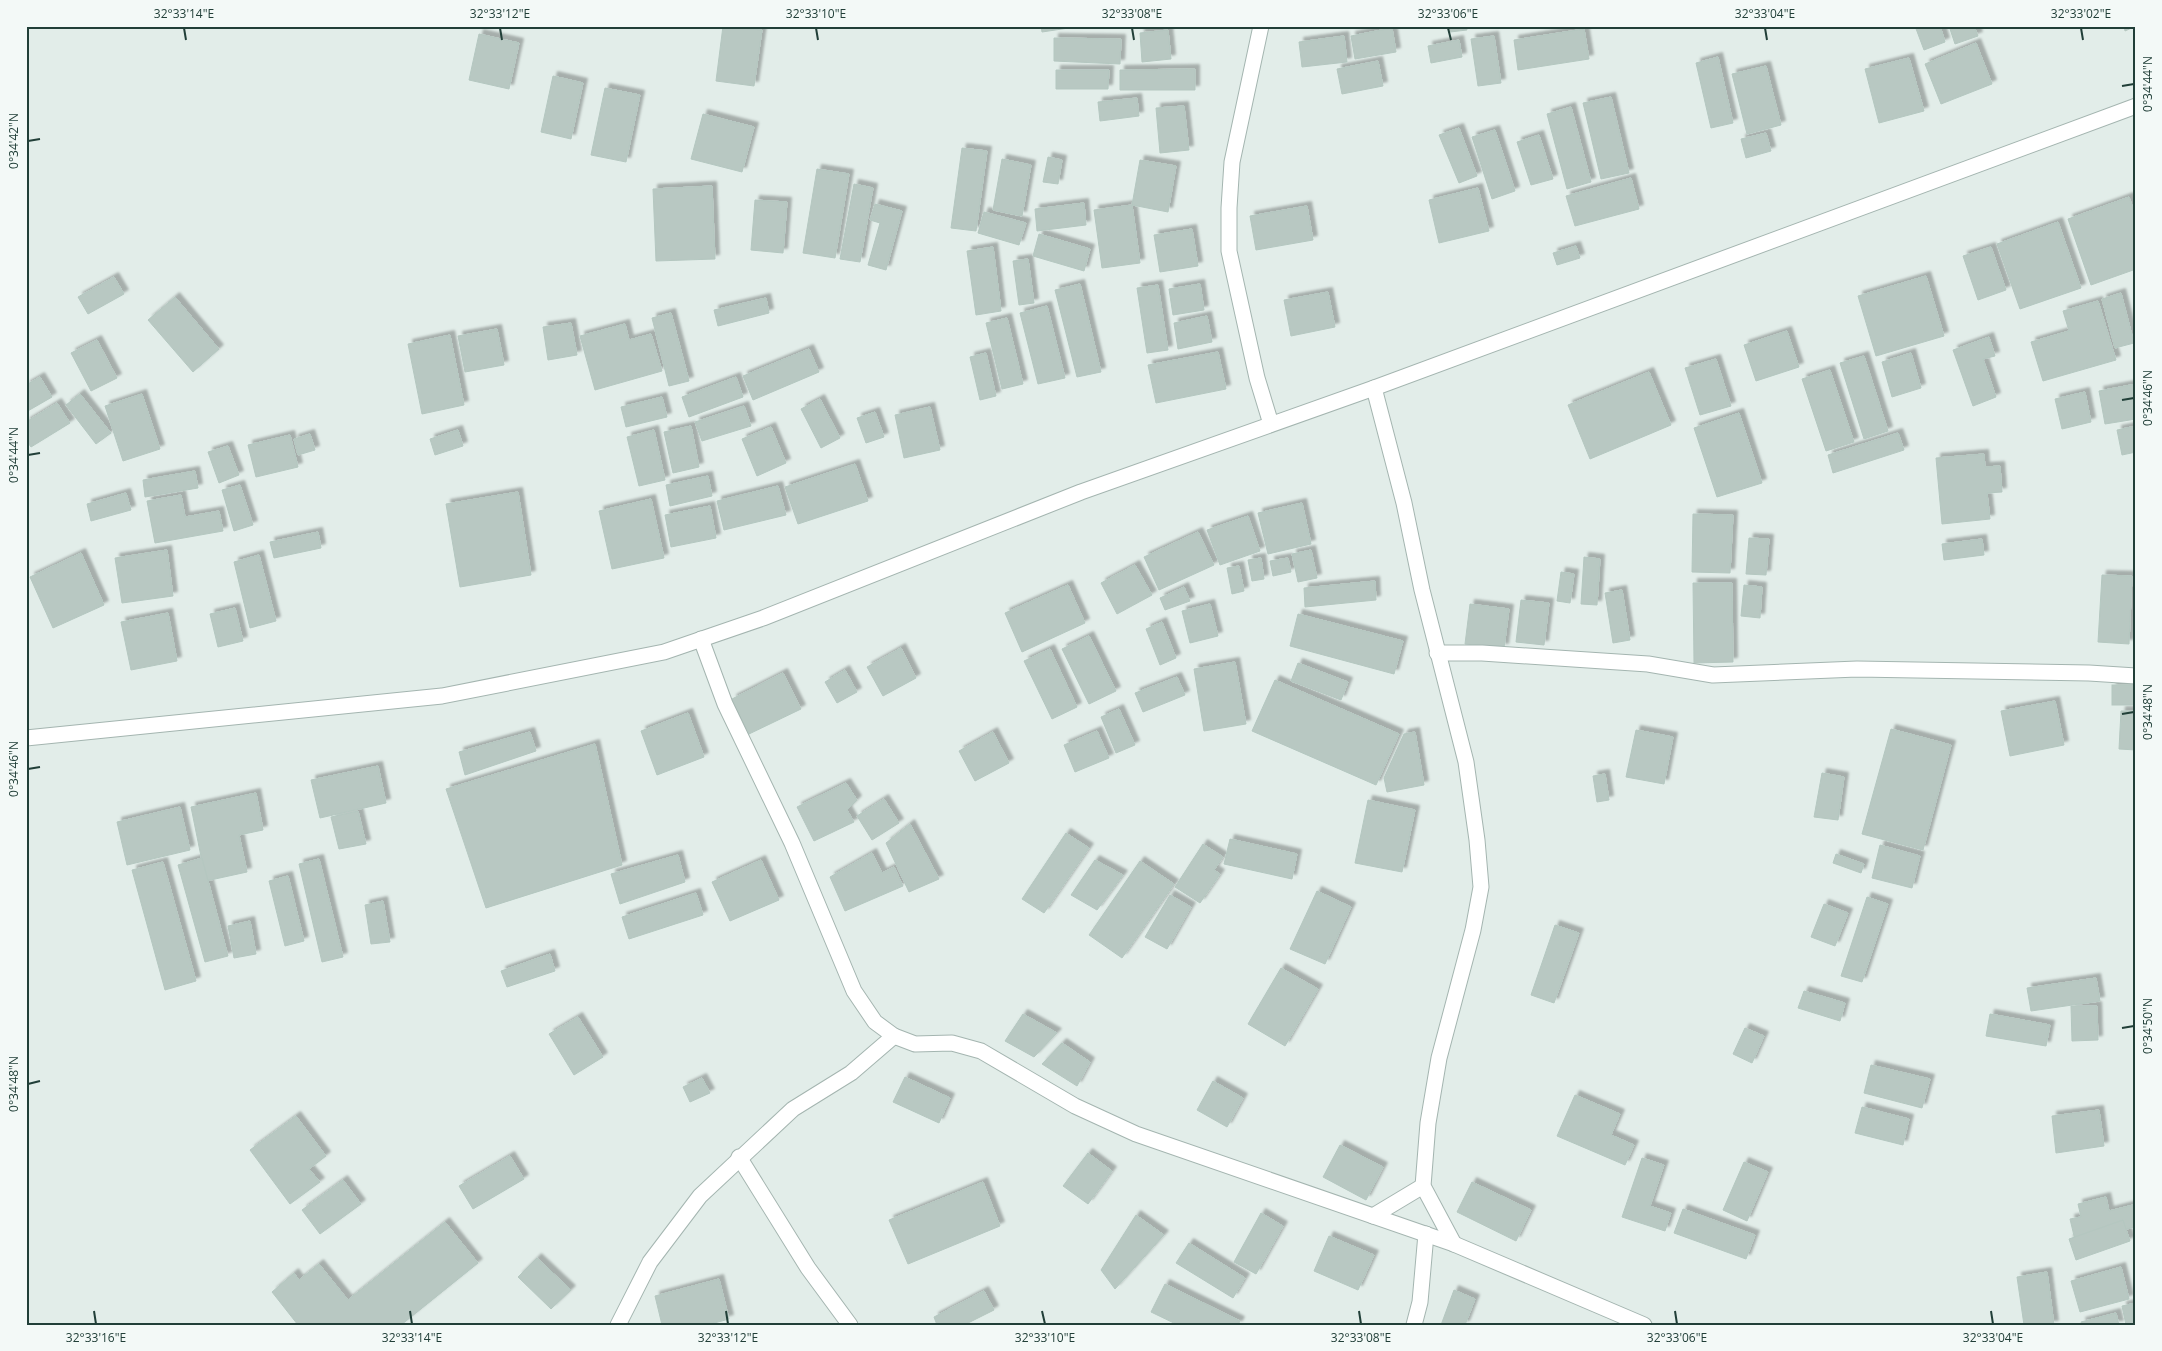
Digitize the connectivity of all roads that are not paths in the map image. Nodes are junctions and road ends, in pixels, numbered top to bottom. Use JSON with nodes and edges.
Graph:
{"nodes":[{"id":1,"x":1261,"y":26,"type":"edge"},
{"id":2,"x":2136,"y":106,"type":"edge"},
{"id":3,"x":1374,"y":388,"type":"junction"},
{"id":4,"x":1271,"y":424,"type":"junction"},
{"id":5,"x":701,"y":639,"type":"junction"},
{"id":6,"x":1437,"y":653,"type":"junction"},
{"id":7,"x":2136,"y":676,"type":"edge"},
{"id":8,"x":26,"y":738,"type":"edge"},
{"id":9,"x":894,"y":1036,"type":"junction"},
{"id":10,"x":738,"y":1157,"type":"junction"},
{"id":11,"x":1423,"y":1186,"type":"junction"},
{"id":12,"x":1373,"y":1216,"type":"junction"},
{"id":13,"x":1426,"y":1234,"type":"junction"},
{"id":14,"x":1454,"y":1244,"type":"junction"},
{"id":15,"x":618,"y":1325,"type":"edge"},
{"id":16,"x":850,"y":1325,"type":"edge"},
{"id":17,"x":1414,"y":1325,"type":"edge"},
{"id":18,"x":1644,"y":1325,"type":"edge"}],
"edges":[{"from":1,"to":4,"type":"street"},
{"from":2,"to":3,"type":"street"},
{"from":3,"to":4,"type":"street"},
{"from":3,"to":6,"type":"street"},
{"from":4,"to":5,"type":"street"},
{"from":5,"to":8,"type":"street"},
{"from":5,"to":9,"type":"street"},
{"from":6,"to":7,"type":"street"},
{"from":6,"to":11,"type":"street"},
{"from":9,"to":10,"type":"street"},
{"from":9,"to":12,"type":"street"},
{"from":10,"to":15,"type":"street"},
{"from":10,"to":16,"type":"street"},
{"from":11,"to":12,"type":"street"},
{"from":11,"to":14,"type":"street"},
{"from":12,"to":13,"type":"street"},
{"from":13,"to":14,"type":"street"},
{"from":13,"to":17,"type":"street"},
{"from":14,"to":18,"type":"street"}]}
